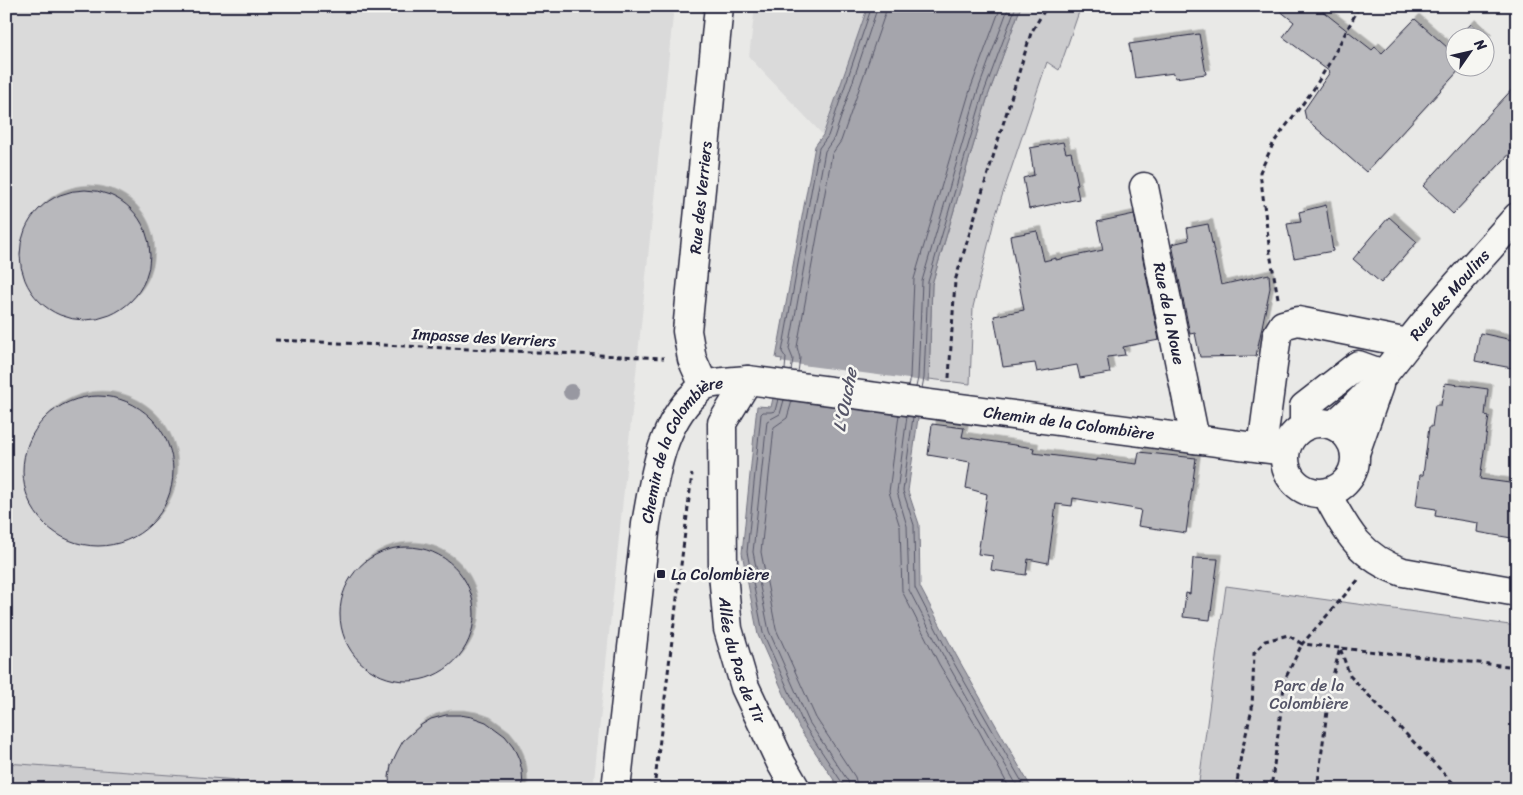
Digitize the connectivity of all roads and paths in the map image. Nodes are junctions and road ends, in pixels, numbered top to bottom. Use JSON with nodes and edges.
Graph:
{"nodes":[{"id":1,"x":719,"y":6,"type":"edge"},
{"id":2,"x":1047,"y":6,"type":"edge"},
{"id":3,"x":1351,"y":6,"type":"edge"},
{"id":4,"x":1144,"y":188,"type":"dead end"},
{"id":5,"x":1517,"y":216,"type":"edge"},
{"id":6,"x":1283,"y":325,"type":"junction"},
{"id":7,"x":275,"y":340,"type":"dead end"},
{"id":8,"x":1408,"y":343,"type":"junction"},
{"id":9,"x":692,"y":359,"type":"junction"},
{"id":10,"x":1383,"y":374,"type":"junction"},
{"id":11,"x":748,"y":380,"type":"junction"},
{"id":12,"x":704,"y":386,"type":"junction"},
{"id":13,"x":946,"y":406,"type":"junction"},
{"id":14,"x":1333,"y":425,"type":"junction"},
{"id":15,"x":1304,"y":426,"type":"junction"},
{"id":16,"x":1195,"y":439,"type":"junction"},
{"id":17,"x":1274,"y":450,"type":"junction"},
{"id":18,"x":1355,"y":453,"type":"junction"},
{"id":19,"x":693,"y":466,"type":"dead end"},
{"id":20,"x":1326,"y":493,"type":"junction"},
{"id":21,"x":1375,"y":560,"type":"junction"},
{"id":22,"x":1517,"y":592,"type":"edge"},
{"id":23,"x":1302,"y":644,"type":"junction"},
{"id":24,"x":1340,"y":648,"type":"junction"},
{"id":25,"x":1517,"y":667,"type":"edge"},
{"id":26,"x":616,"y":789,"type":"edge"},
{"id":27,"x":654,"y":789,"type":"edge"},
{"id":28,"x":796,"y":789,"type":"edge"},
{"id":29,"x":1236,"y":789,"type":"edge"},
{"id":30,"x":1271,"y":789,"type":"edge"},
{"id":31,"x":1317,"y":789,"type":"edge"},
{"id":32,"x":1459,"y":789,"type":"edge"}],
"edges":[{"from":1,"to":9,"type":"street","name":"Rue des Verriers"},
{"from":2,"to":13,"type":"path"},
{"from":3,"to":6,"type":"path"},
{"from":4,"to":16,"type":"street","name":"Rue de la Noue"},
{"from":5,"to":8,"type":"street","name":"Rue des Moulins"},
{"from":6,"to":8,"type":"street"},
{"from":6,"to":17,"type":"street"},
{"from":7,"to":9,"type":"path","name":"Impasse des Verriers"},
{"from":8,"to":10,"type":"street","name":"Rue des Moulins"},
{"from":9,"to":12,"type":"street","name":"Rue des Verriers"},
{"from":10,"to":14,"type":"street","name":"Rue des Moulins"},
{"from":10,"to":15,"type":"street"},
{"from":10,"to":18,"type":"street","name":"Rue des Moulins"},
{"from":11,"to":12,"type":"street","name":"Chemin de la Colombière"},
{"from":11,"to":13,"type":"street","name":"Chemin de la Colombière"},
{"from":11,"to":28,"type":"street","name":"Allée du Pas de Tir"},
{"from":12,"to":26,"type":"street","name":"Chemin de la Colombière"},
{"from":13,"to":16,"type":"street","name":"Chemin de la Colombière"},
{"from":14,"to":15,"type":"street"},
{"from":14,"to":18,"type":"street"},
{"from":15,"to":17,"type":"street"},
{"from":16,"to":17,"type":"street","name":"Chemin de la Colombière"},
{"from":17,"to":20,"type":"street"},
{"from":18,"to":20,"type":"street"},
{"from":19,"to":27,"type":"path"},
{"from":20,"to":21,"type":"street"},
{"from":21,"to":22,"type":"street"},
{"from":21,"to":23,"type":"path"},
{"from":23,"to":24,"type":"path"},
{"from":23,"to":29,"type":"path"},
{"from":23,"to":30,"type":"path"},
{"from":24,"to":25,"type":"path"},
{"from":24,"to":31,"type":"path"},
{"from":24,"to":32,"type":"path"}]}
